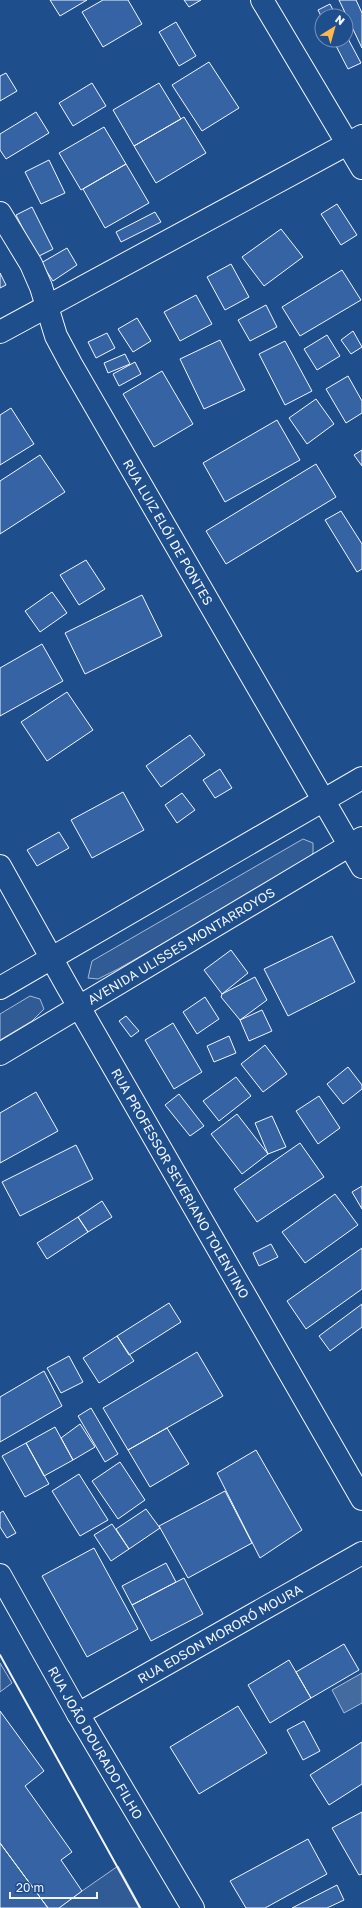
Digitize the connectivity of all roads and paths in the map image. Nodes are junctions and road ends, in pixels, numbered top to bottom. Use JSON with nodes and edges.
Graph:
{"nodes":[{"id":1,"x":262,"y":0,"type":"edge"},
{"id":2,"x":355,"y":139,"type":"edge"},
{"id":3,"x":362,"y":168,"type":"edge"},
{"id":4,"x":0,"y":213,"type":"edge"},
{"id":5,"x":47,"y":305,"type":"junction"},
{"id":6,"x":0,"y":332,"type":"edge"},
{"id":7,"x":362,"y":778,"type":"edge"},
{"id":8,"x":324,"y":799,"type":"junction"},
{"id":9,"x":356,"y":842,"type":"edge"},
{"id":10,"x":0,"y":866,"type":"edge"},
{"id":11,"x":362,"y":867,"type":"edge"},
{"id":12,"x":51,"y":958,"type":"junction"},
{"id":13,"x":0,"y":988,"type":"edge"},
{"id":14,"x":79,"y":1007,"type":"junction"},
{"id":15,"x":0,"y":1054,"type":"edge"},
{"id":16,"x":362,"y":1499,"type":"edge"},
{"id":17,"x":362,"y":1553,"type":"edge"},
{"id":18,"x":0,"y":1575,"type":"edge"},
{"id":19,"x":78,"y":1714,"type":"junction"},
{"id":20,"x":193,"y":1908,"type":"edge"}],
"edges":[{"from":1,"to":2,"type":"street"},
{"from":2,"to":3,"type":"street"},
{"from":2,"to":5,"type":"street"},
{"from":4,"to":5,"type":"street","name":"RUA LUIZ ELÓI DE PONTES"},
{"from":5,"to":6,"type":"street"},
{"from":5,"to":8,"type":"street","name":"RUA LUIZ ELÓI DE PONTES"},
{"from":7,"to":8,"type":"street"},
{"from":8,"to":9,"type":"street","name":"RUA LUIZ ELÓI DE PONTES"},
{"from":8,"to":12,"type":"street"},
{"from":9,"to":11,"type":"street","name":"RUA LUIZ ELÓI DE PONTES"},
{"from":9,"to":14,"type":"street","name":"AVENIDA ULISSES MONTARROYOS"},
{"from":10,"to":12,"type":"street","name":"RUA PROFESSOR SEVERIANO TOLENTINO"},
{"from":12,"to":13,"type":"street"},
{"from":12,"to":14,"type":"street","name":"RUA PROFESSOR SEVERIANO TOLENTINO"},
{"from":14,"to":15,"type":"street","name":"AVENIDA ULISSES MONTARROYOS"},
{"from":14,"to":16,"type":"street","name":"RUA PROFESSOR SEVERIANO TOLENTINO"},
{"from":17,"to":19,"type":"street","name":"RUA EDSON MORORÓ MOURA"},
{"from":18,"to":19,"type":"street","name":"RUA JOÃO DOURADO FILHO"},
{"from":19,"to":20,"type":"street","name":"RUA JOÃO DOURADO FILHO"}]}
